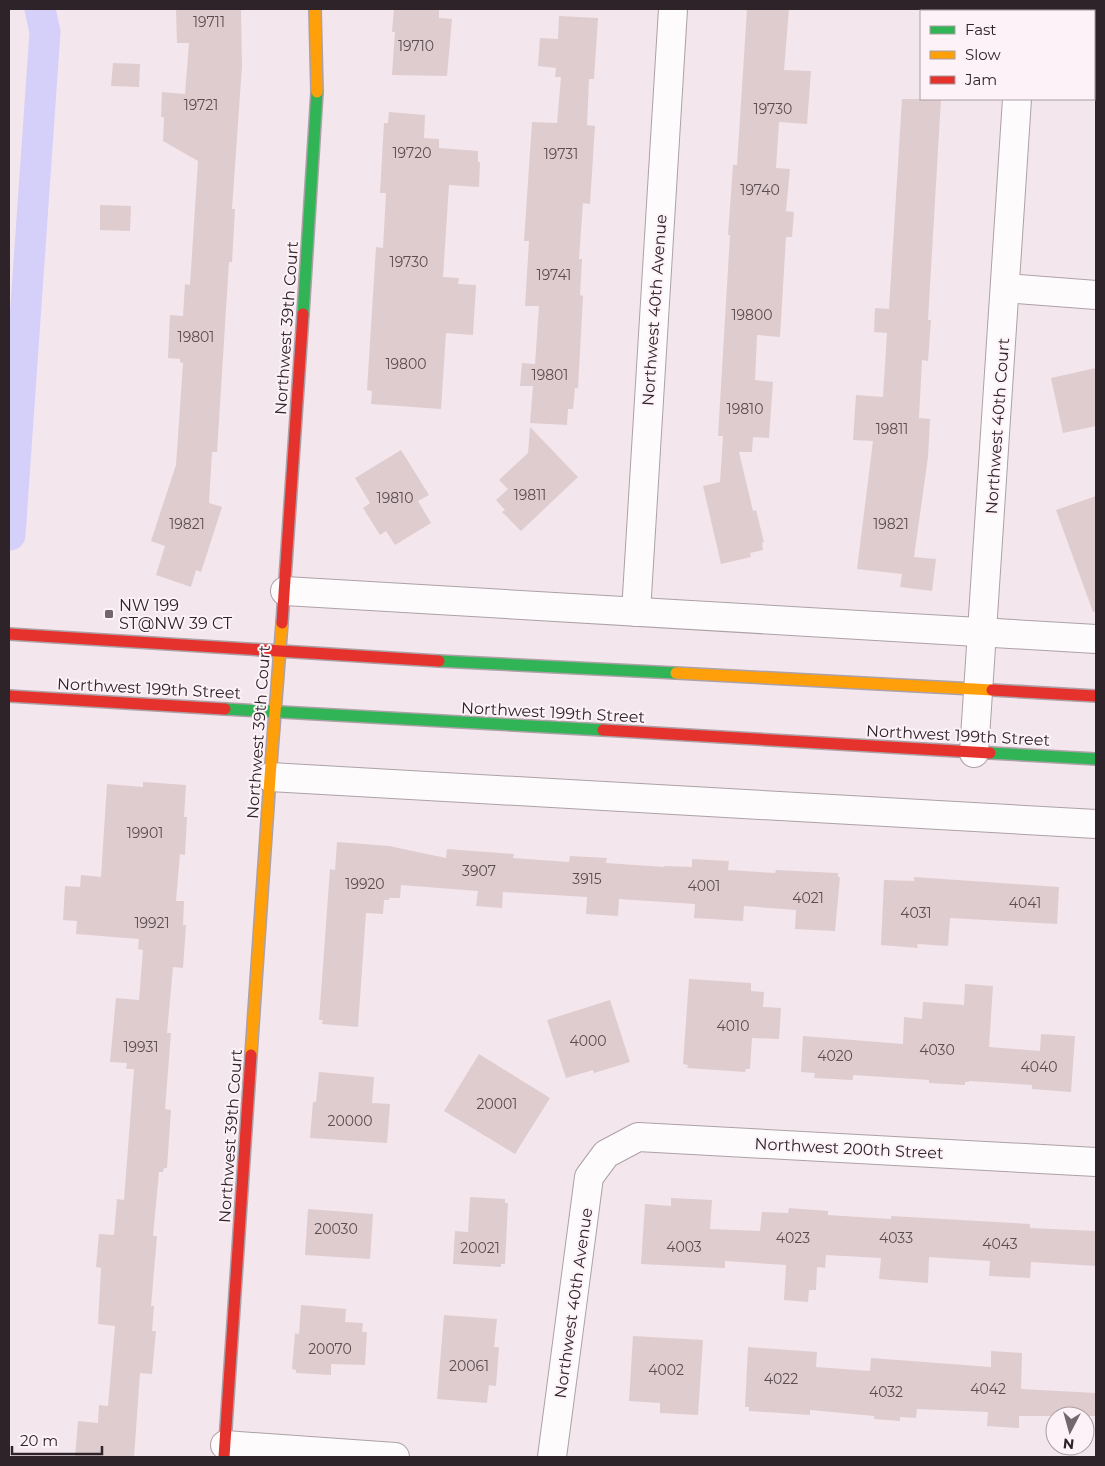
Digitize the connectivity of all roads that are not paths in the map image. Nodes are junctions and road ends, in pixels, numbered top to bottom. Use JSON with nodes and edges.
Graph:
{"nodes":[{"id":1,"x":316,"y":9,"type":"edge"},
{"id":2,"x":673,"y":9,"type":"edge"},
{"id":3,"x":1018,"y":100,"type":"edge"},
{"id":4,"x":1006,"y":288,"type":"junction"},
{"id":5,"x":1096,"y":295,"type":"edge"},
{"id":6,"x":285,"y":590,"type":"junction"},
{"id":7,"x":636,"y":612,"type":"junction"},
{"id":8,"x":983,"y":631,"type":"junction"},
{"id":9,"x":9,"y":634,"type":"edge"},
{"id":10,"x":1096,"y":639,"type":"edge"},
{"id":11,"x":280,"y":652,"type":"junction"},
{"id":12,"x":979,"y":689,"type":"junction"},
{"id":13,"x":9,"y":696,"type":"edge"},
{"id":14,"x":1096,"y":696,"type":"edge"},
{"id":15,"x":275,"y":712,"type":"junction"},
{"id":16,"x":974,"y":752,"type":"junction"},
{"id":17,"x":1096,"y":759,"type":"edge"},
{"id":18,"x":270,"y":777,"type":"junction"},
{"id":19,"x":1096,"y":824,"type":"edge"},
{"id":20,"x":606,"y":1154,"type":"joint"},
{"id":21,"x":1096,"y":1162,"type":"edge"},
{"id":22,"x":225,"y":1451,"type":"edge"},
{"id":23,"x":395,"y":1457,"type":"edge"},
{"id":24,"x":552,"y":1457,"type":"edge"}],
"edges":[{"from":1,"to":6,"type":"main road","name":"Northwest 39th Court"},
{"from":2,"to":7,"type":"street","name":"Northwest 40th Avenue"},
{"from":3,"to":4,"type":"street","name":"Northwest 40th Court"},
{"from":4,"to":5,"type":"street"},
{"from":4,"to":8,"type":"street","name":"Northwest 40th Court"},
{"from":6,"to":7,"type":"street"},
{"from":6,"to":11,"type":"main road","name":"Northwest 39th Court"},
{"from":7,"to":8,"type":"street"},
{"from":8,"to":10,"type":"street"},
{"from":8,"to":12,"type":"street","name":"Northwest 40th Court"},
{"from":9,"to":11,"type":"main road"},
{"from":11,"to":12,"type":"main road"},
{"from":11,"to":15,"type":"main road","name":"Northwest 39th Court"},
{"from":12,"to":14,"type":"main road"},
{"from":12,"to":16,"type":"street","name":"Northwest 40th Court"},
{"from":13,"to":15,"type":"main road","name":"Northwest 199th Street"},
{"from":15,"to":16,"type":"main road","name":"Northwest 199th Street"},
{"from":15,"to":18,"type":"main road","name":"Northwest 39th Court"},
{"from":16,"to":17,"type":"main road","name":"Northwest 199th Street"},
{"from":18,"to":19,"type":"street"},
{"from":18,"to":22,"type":"main road","name":"Northwest 39th Court"},
{"from":20,"to":21,"type":"street","name":"Northwest 200th Street"},
{"from":20,"to":24,"type":"street","name":"Northwest 40th Avenue"},
{"from":22,"to":23,"type":"street"}]}
